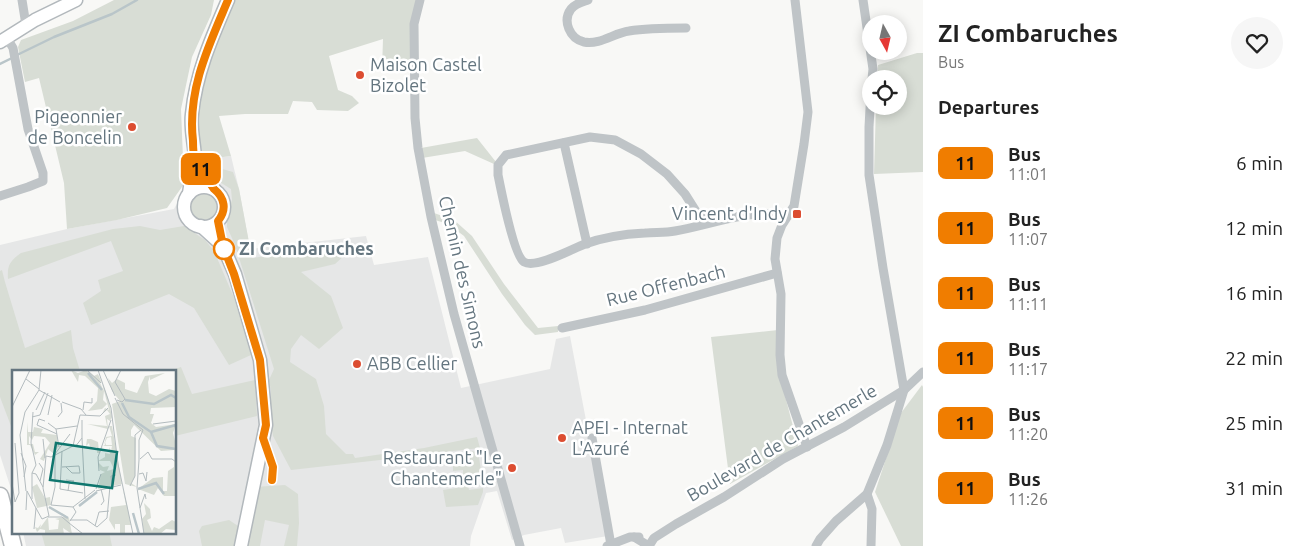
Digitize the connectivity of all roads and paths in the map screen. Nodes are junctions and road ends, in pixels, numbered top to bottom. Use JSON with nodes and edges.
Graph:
{"nodes":[{"id":1,"x":22,"y":0,"type":"edge"},
{"id":2,"x":76,"y":0,"type":"edge"},
{"id":3,"x":228,"y":0,"type":"edge"},
{"id":4,"x":420,"y":0,"type":"edge"},
{"id":5,"x":588,"y":0,"type":"edge"},
{"id":6,"x":795,"y":0,"type":"edge"},
{"id":7,"x":863,"y":0,"type":"edge"},
{"id":8,"x":26,"y":25,"type":"junction"},
{"id":9,"x":686,"y":28,"type":"dead end"},
{"id":10,"x":7,"y":43,"type":"edge"},
{"id":11,"x":873,"y":70,"type":"edge"},
{"id":12,"x":870,"y":115,"type":"edge"},
{"id":13,"x":564,"y":143,"type":"junction"},
{"id":14,"x":195,"y":158,"type":"junction"},
{"id":15,"x":214,"y":189,"type":"junction"},
{"id":16,"x":189,"y":194,"type":"junction"},
{"id":17,"x":0,"y":196,"type":"edge"},
{"id":18,"x":697,"y":213,"type":"junction"},
{"id":19,"x":757,"y":214,"type":"junction"},
{"id":20,"x":787,"y":215,"type":"junction"},
{"id":21,"x":218,"y":221,"type":"junction"},
{"id":22,"x":714,"y":221,"type":"junction"},
{"id":23,"x":782,"y":225,"type":"junction"},
{"id":24,"x":201,"y":226,"type":"junction"},
{"id":25,"x":690,"y":227,"type":"junction"},
{"id":26,"x":587,"y":244,"type":"junction"},
{"id":27,"x":223,"y":246,"type":"junction"},
{"id":28,"x":777,"y":273,"type":"junction"},
{"id":29,"x":562,"y":328,"type":"dead end"},
{"id":30,"x":923,"y":372,"type":"edge"},
{"id":31,"x":904,"y":390,"type":"junction"},
{"id":32,"x":592,"y":438,"type":"dead end"},
{"id":33,"x":807,"y":447,"type":"junction"},
{"id":34,"x":867,"y":494,"type":"junction"},
{"id":35,"x":0,"y":496,"type":"edge"},
{"id":36,"x":634,"y":537,"type":"junction"},
{"id":37,"x":654,"y":538,"type":"junction"},
{"id":38,"x":609,"y":545,"type":"edge"},
{"id":39,"x":13,"y":546,"type":"edge"},
{"id":40,"x":240,"y":546,"type":"edge"},
{"id":41,"x":520,"y":546,"type":"edge"},
{"id":42,"x":649,"y":546,"type":"edge"},
{"id":43,"x":816,"y":546,"type":"edge"},
{"id":44,"x":871,"y":546,"type":"edge"}],
"edges":[{"from":1,"to":8,"type":"street"},
{"from":2,"to":8,"type":"street"},
{"from":3,"to":14,"type":"street"},
{"from":4,"to":41,"type":"street","name":"Chemin des Simons"},
{"from":5,"to":9,"type":"street"},
{"from":6,"to":20,"type":"street"},
{"from":7,"to":11,"type":"street"},
{"from":8,"to":10,"type":"street"},
{"from":10,"to":17,"type":"street"},
{"from":12,"to":31,"type":"street"},
{"from":13,"to":18,"type":"street"},
{"from":13,"to":26,"type":"street"},
{"from":13,"to":26,"type":"street"},
{"from":14,"to":15,"type":"street"},
{"from":14,"to":16,"type":"street"},
{"from":15,"to":16,"type":"street"},
{"from":15,"to":21,"type":"street"},
{"from":16,"to":24,"type":"street"},
{"from":18,"to":22,"type":"street"},
{"from":18,"to":25,"type":"street"},
{"from":19,"to":20,"type":"street"},
{"from":19,"to":22,"type":"street"},
{"from":19,"to":23,"type":"street"},
{"from":20,"to":23,"type":"street"},
{"from":21,"to":24,"type":"street"},
{"from":21,"to":27,"type":"street"},
{"from":22,"to":25,"type":"street"},
{"from":23,"to":28,"type":"street"},
{"from":24,"to":27,"type":"street"},
{"from":25,"to":26,"type":"street"},
{"from":27,"to":40,"type":"street"},
{"from":28,"to":29,"type":"street","name":"Rue Offenbach"},
{"from":28,"to":33,"type":"street"},
{"from":30,"to":31,"type":"street","name":"Boulevard de Chantemerle"},
{"from":31,"to":33,"type":"street","name":"Boulevard de Chantemerle"},
{"from":31,"to":34,"type":"street"},
{"from":32,"to":38,"type":"street"},
{"from":33,"to":37,"type":"street","name":"Boulevard de Chantemerle"},
{"from":34,"to":43,"type":"street"},
{"from":34,"to":44,"type":"street"},
{"from":35,"to":39,"type":"highway"},
{"from":36,"to":37,"type":"street"},
{"from":36,"to":38,"type":"street"},
{"from":36,"to":42,"type":"street"},
{"from":37,"to":42,"type":"street"}]}
